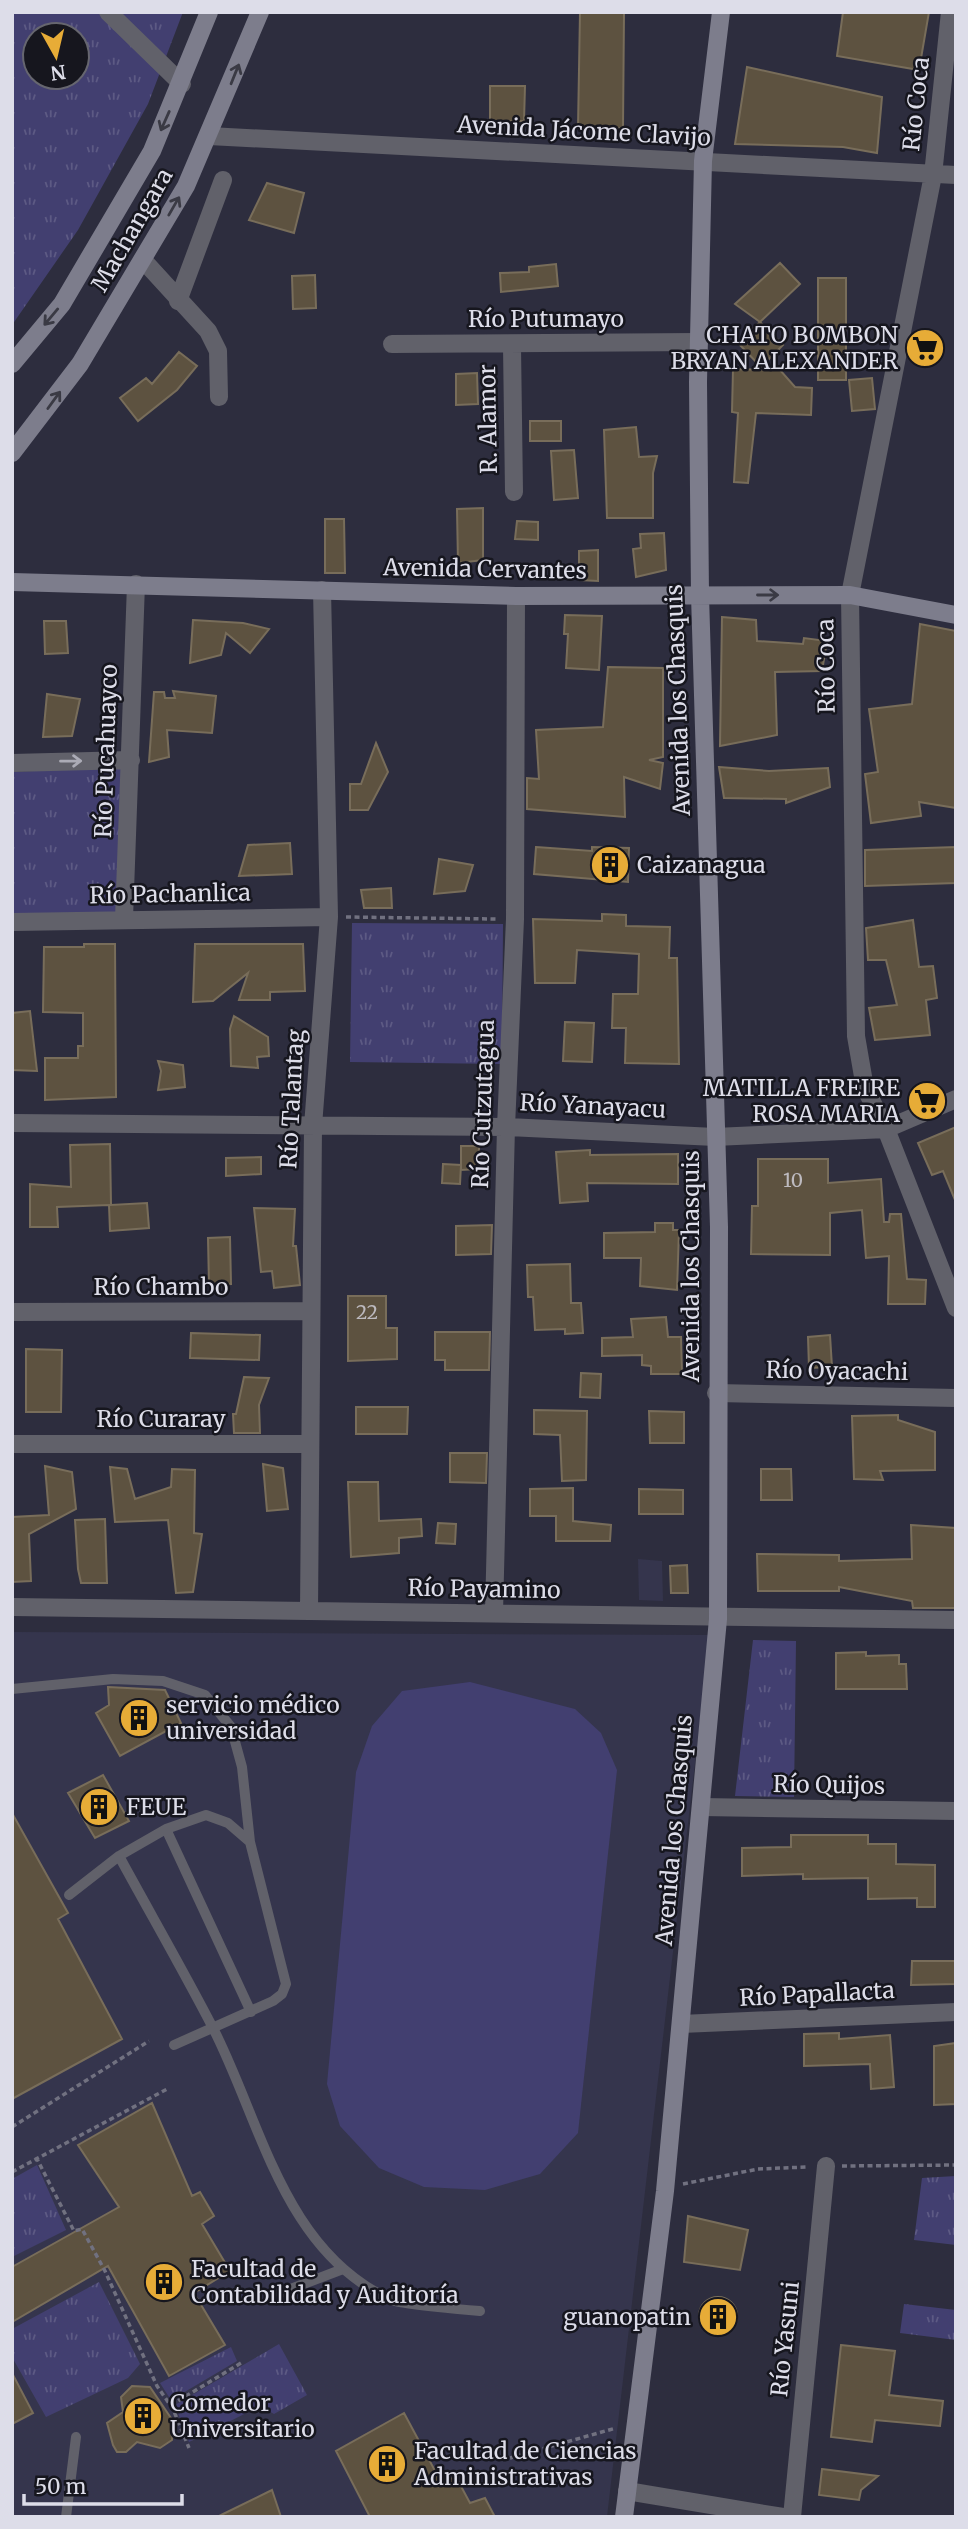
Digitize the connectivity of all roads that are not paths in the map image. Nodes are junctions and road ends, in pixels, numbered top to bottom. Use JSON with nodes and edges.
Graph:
{"nodes":[{"id":1,"x":108,"y":12,"type":"edge"},
{"id":2,"x":209,"y":12,"type":"edge"},
{"id":3,"x":260,"y":12,"type":"edge"},
{"id":4,"x":721,"y":12,"type":"edge"},
{"id":5,"x":950,"y":12,"type":"edge"},
{"id":6,"x":182,"y":84,"type":"junction"},
{"id":7,"x":209,"y":136,"type":"junction"},
{"id":8,"x":703,"y":161,"type":"junction"},
{"id":9,"x":933,"y":175,"type":"junction"},
{"id":10,"x":956,"y":175,"type":"edge"},
{"id":11,"x":223,"y":180,"type":"dead end"},
{"id":12,"x":143,"y":260,"type":"junction"},
{"id":13,"x":178,"y":301,"type":"junction"},
{"id":14,"x":699,"y":342,"type":"junction"},
{"id":15,"x":392,"y":344,"type":"dead end"},
{"id":16,"x":512,"y":346,"type":"junction"},
{"id":17,"x":12,"y":364,"type":"edge"},
{"id":18,"x":219,"y":397,"type":"dead end"},
{"id":19,"x":12,"y":453,"type":"edge"},
{"id":20,"x":514,"y":492,"type":"dead end"},
{"id":21,"x":12,"y":582,"type":"edge"},
{"id":22,"x":136,"y":584,"type":"junction"},
{"id":23,"x":322,"y":590,"type":"junction"},
{"id":24,"x":700,"y":595,"type":"junction"},
{"id":25,"x":850,"y":595,"type":"junction"},
{"id":26,"x":516,"y":596,"type":"junction"},
{"id":27,"x":956,"y":615,"type":"edge"},
{"id":28,"x":131,"y":760,"type":"junction"},
{"id":29,"x":12,"y":763,"type":"edge"},
{"id":30,"x":329,"y":917,"type":"junction"},
{"id":31,"x":124,"y":919,"type":"junction"},
{"id":32,"x":12,"y":922,"type":"edge"},
{"id":33,"x":956,"y":1099,"type":"edge"},
{"id":34,"x":12,"y":1123,"type":"edge"},
{"id":35,"x":313,"y":1126,"type":"junction"},
{"id":36,"x":506,"y":1127,"type":"junction"},
{"id":37,"x":886,"y":1129,"type":"junction"},
{"id":38,"x":715,"y":1137,"type":"junction"},
{"id":39,"x":956,"y":1308,"type":"edge"},
{"id":40,"x":311,"y":1311,"type":"junction"},
{"id":41,"x":12,"y":1312,"type":"edge"},
{"id":42,"x":716,"y":1393,"type":"junction"},
{"id":43,"x":956,"y":1398,"type":"edge"},
{"id":44,"x":12,"y":1444,"type":"edge"},
{"id":45,"x":309,"y":1444,"type":"junction"},
{"id":46,"x":12,"y":1607,"type":"edge"},
{"id":47,"x":309,"y":1611,"type":"junction"},
{"id":48,"x":494,"y":1613,"type":"junction"},
{"id":49,"x":718,"y":1619,"type":"junction"},
{"id":50,"x":956,"y":1620,"type":"edge"},
{"id":51,"x":12,"y":1689,"type":"edge"},
{"id":52,"x":701,"y":1807,"type":"junction"},
{"id":53,"x":956,"y":1811,"type":"edge"},
{"id":54,"x":166,"y":1829,"type":"junction"},
{"id":55,"x":250,"y":1842,"type":"junction"},
{"id":56,"x":119,"y":1856,"type":"junction"},
{"id":57,"x":69,"y":1895,"type":"dead end"},
{"id":58,"x":251,"y":2012,"type":"junction"},
{"id":59,"x":956,"y":2012,"type":"edge"},
{"id":60,"x":681,"y":2024,"type":"junction"},
{"id":61,"x":214,"y":2030,"type":"junction"},
{"id":62,"x":174,"y":2045,"type":"dead end"},
{"id":63,"x":827,"y":2166,"type":"dead end"},
{"id":64,"x":343,"y":2269,"type":"junction"},
{"id":65,"x":279,"y":2293,"type":"dead end"},
{"id":66,"x":480,"y":2311,"type":"dead end"},
{"id":67,"x":76,"y":2437,"type":"dead end"},
{"id":68,"x":627,"y":2491,"type":"junction"},
{"id":69,"x":66,"y":2517,"type":"edge"},
{"id":70,"x":624,"y":2517,"type":"edge"},
{"id":71,"x":783,"y":2517,"type":"edge"},
{"id":72,"x":792,"y":2517,"type":"edge"}],
"edges":[{"from":1,"to":6,"type":"street"},
{"from":2,"to":6,"type":"street","name":"Machangara"},
{"from":7,"to":3,"type":"street","name":"Machangara","one_way":true},
{"from":4,"to":8,"type":"street","name":"Avenida los Chasquis"},
{"from":5,"to":9,"type":"street","name":"Río Coca"},
{"from":6,"to":17,"type":"street","name":"Machangara","one_way":true},
{"from":7,"to":8,"type":"street","name":"Avenida Jácome Clavijo"},
{"from":12,"to":7,"type":"street","name":"Machangara","one_way":true},
{"from":8,"to":9,"type":"street","name":"Avenida Jácome Clavijo"},
{"from":8,"to":14,"type":"street","name":"Avenida los Chasquis"},
{"from":9,"to":10,"type":"street","name":"Avenida Jácome Clavijo"},
{"from":9,"to":25,"type":"street","name":"Río Coca"},
{"from":11,"to":13,"type":"street"},
{"from":12,"to":13,"type":"street"},
{"from":19,"to":12,"type":"street","name":"Machangara","one_way":true},
{"from":13,"to":18,"type":"street"},
{"from":14,"to":16,"type":"street","name":"Río Putumayo"},
{"from":14,"to":24,"type":"street","name":"Avenida los Chasquis"},
{"from":15,"to":16,"type":"street","name":"Río Putumayo"},
{"from":16,"to":20,"type":"street","name":"R. Alamor"},
{"from":21,"to":22,"type":"street","name":"Avenida Cervantes"},
{"from":22,"to":23,"type":"street","name":"Avenida Cervantes"},
{"from":22,"to":28,"type":"street","name":"Río Pucahuayco"},
{"from":23,"to":26,"type":"street","name":"Avenida Cervantes"},
{"from":23,"to":30,"type":"street","name":"Río Talantag"},
{"from":24,"to":25,"type":"street","name":"Avenida Cervantes","one_way":true},
{"from":24,"to":26,"type":"street","name":"Avenida Cervantes"},
{"from":24,"to":38,"type":"street","name":"Avenida los Chasquis"},
{"from":25,"to":27,"type":"street","name":"Avenida Cervantes"},
{"from":25,"to":37,"type":"street","name":"Río Coca"},
{"from":26,"to":36,"type":"street","name":"Río Cutzutagua"},
{"from":29,"to":28,"type":"street","one_way":true},
{"from":28,"to":31,"type":"street","name":"Río Pucahuayco"},
{"from":30,"to":31,"type":"street","name":"Río Pachanlica"},
{"from":30,"to":35,"type":"street","name":"Río Talantag"},
{"from":31,"to":32,"type":"street","name":"Río Pachanlica"},
{"from":33,"to":37,"type":"street","name":"Río Yanayacu"},
{"from":34,"to":35,"type":"street","name":"Río Yanayacu"},
{"from":35,"to":36,"type":"street","name":"Río Yanayacu"},
{"from":35,"to":40,"type":"street","name":"Río Talantag"},
{"from":36,"to":38,"type":"street","name":"Río Yanayacu"},
{"from":36,"to":48,"type":"street","name":"Río Cutzutagua"},
{"from":37,"to":38,"type":"street","name":"Río Yanayacu"},
{"from":37,"to":39,"type":"street","name":"Río Coca"},
{"from":38,"to":42,"type":"street","name":"Avenida los Chasquis"},
{"from":40,"to":41,"type":"street","name":"Río Chambo"},
{"from":40,"to":45,"type":"street","name":"Río Talantag"},
{"from":42,"to":43,"type":"street","name":"Río Oyacachi"},
{"from":42,"to":49,"type":"street","name":"Avenida los Chasquis"},
{"from":44,"to":45,"type":"street","name":"Río Curaray"},
{"from":45,"to":47,"type":"street","name":"Río Talantag"},
{"from":46,"to":47,"type":"street","name":"Río Payamino"},
{"from":47,"to":48,"type":"street","name":"Río Payamino"},
{"from":48,"to":49,"type":"street","name":"Río Payamino"},
{"from":49,"to":50,"type":"street","name":"Río Payamino"},
{"from":49,"to":52,"type":"street","name":"Avenida los Chasquis"},
{"from":51,"to":55,"type":"lane"},
{"from":52,"to":53,"type":"street","name":"Río Quijos"},
{"from":52,"to":60,"type":"street","name":"Avenida los Chasquis"},
{"from":54,"to":55,"type":"lane"},
{"from":54,"to":56,"type":"lane"},
{"from":54,"to":58,"type":"lane"},
{"from":55,"to":58,"type":"lane"},
{"from":56,"to":57,"type":"lane"},
{"from":56,"to":61,"type":"lane"},
{"from":58,"to":61,"type":"lane"},
{"from":59,"to":60,"type":"street","name":"Río Papallacta"},
{"from":60,"to":68,"type":"street","name":"Avenida los Chasquis"},
{"from":61,"to":62,"type":"lane"},
{"from":61,"to":64,"type":"lane"},
{"from":63,"to":72,"type":"street","name":"Río Yasuni"},
{"from":64,"to":65,"type":"lane"},
{"from":64,"to":66,"type":"lane"},
{"from":67,"to":69,"type":"lane"},
{"from":68,"to":70,"type":"street","name":"Avenida los Chasquis"},
{"from":68,"to":71,"type":"street"}]}
